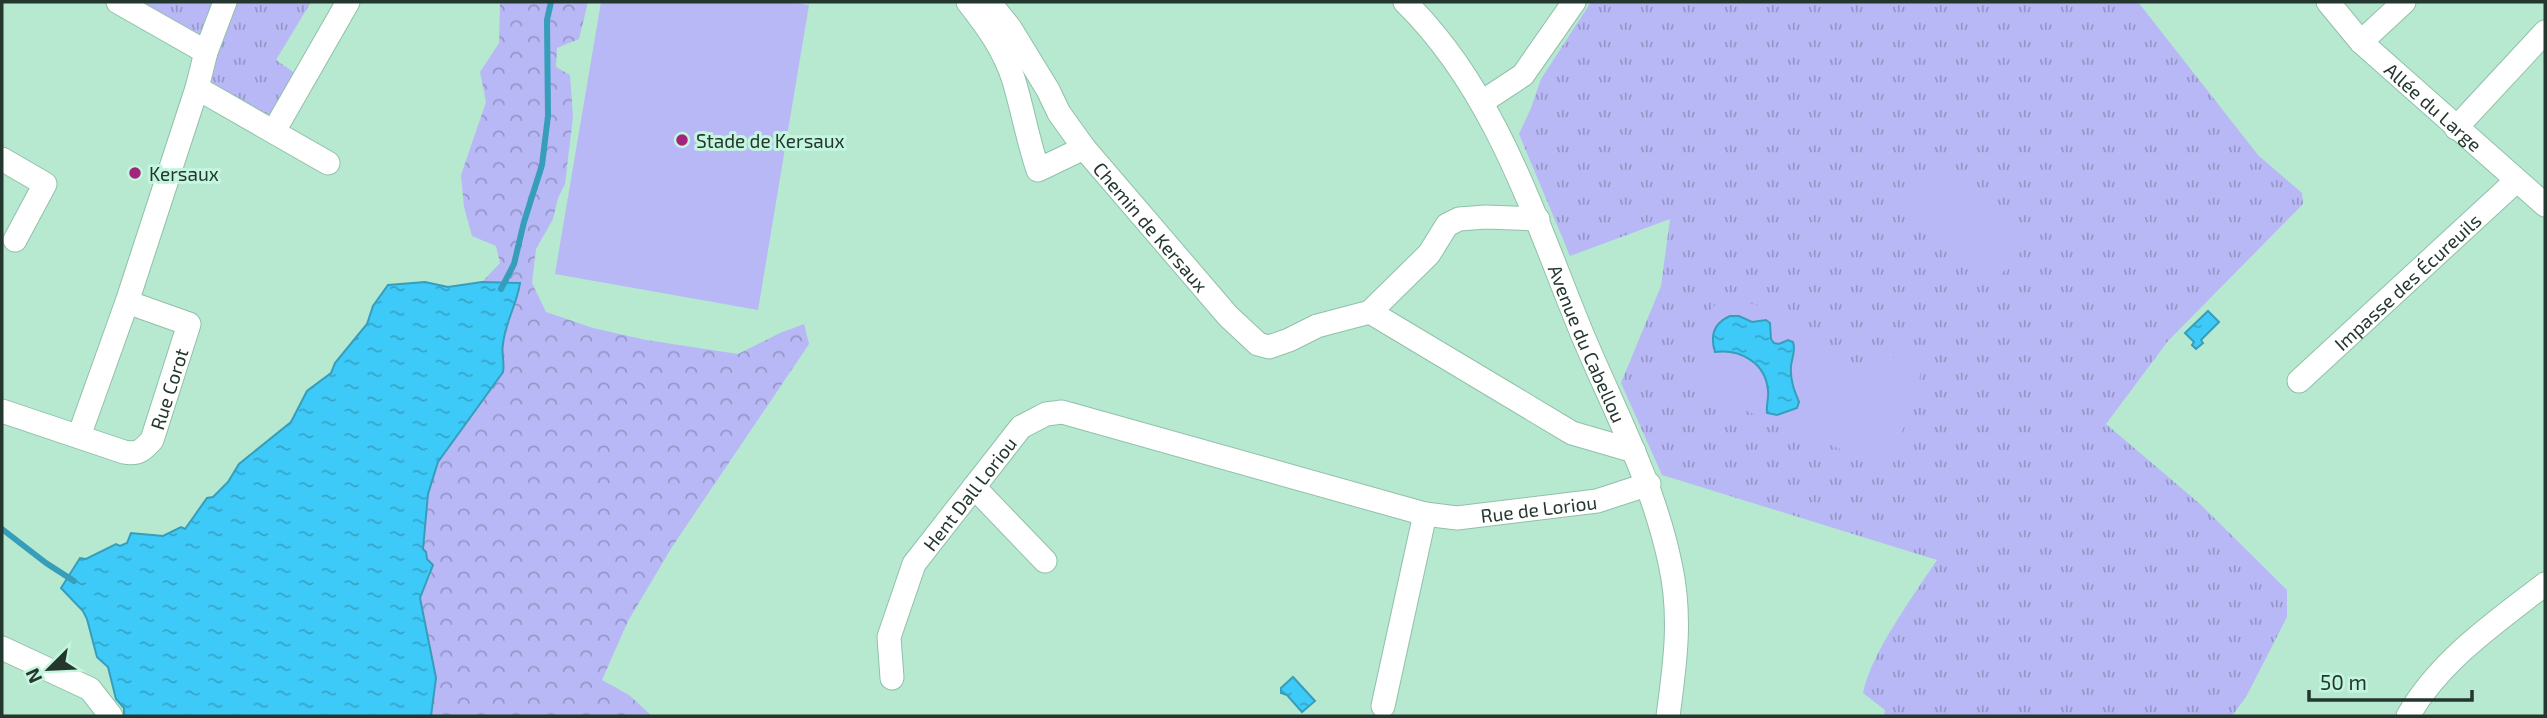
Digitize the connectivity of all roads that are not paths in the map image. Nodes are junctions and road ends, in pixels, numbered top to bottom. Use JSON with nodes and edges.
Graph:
{"nodes":[{"id":1,"x":118,"y":2,"type":"edge"},
{"id":2,"x":225,"y":2,"type":"edge"},
{"id":3,"x":348,"y":2,"type":"edge"},
{"id":4,"x":968,"y":2,"type":"edge"},
{"id":5,"x":989,"y":2,"type":"edge"},
{"id":6,"x":1405,"y":2,"type":"edge"},
{"id":7,"x":1574,"y":2,"type":"edge"},
{"id":8,"x":2328,"y":2,"type":"edge"},
{"id":9,"x":2404,"y":2,"type":"edge"},
{"id":10,"x":2545,"y":32,"type":"edge"},
{"id":11,"x":2361,"y":42,"type":"junction"},
{"id":12,"x":206,"y":52,"type":"junction"},
{"id":13,"x":197,"y":88,"type":"junction"},
{"id":14,"x":1482,"y":102,"type":"junction"},
{"id":15,"x":2456,"y":128,"type":"junction"},
{"id":16,"x":274,"y":131,"type":"junction"},
{"id":17,"x":1084,"y":148,"type":"junction"},
{"id":18,"x":2,"y":159,"type":"edge"},
{"id":19,"x":328,"y":163,"type":"dead end"},
{"id":20,"x":2516,"y":181,"type":"junction"},
{"id":21,"x":2545,"y":205,"type":"edge"},
{"id":22,"x":1538,"y":219,"type":"junction"},
{"id":23,"x":15,"y":240,"type":"dead end"},
{"id":24,"x":127,"y":302,"type":"junction"},
{"id":25,"x":1370,"y":312,"type":"junction"},
{"id":26,"x":2299,"y":381,"type":"dead end"},
{"id":27,"x":2,"y":411,"type":"edge"},
{"id":28,"x":79,"y":436,"type":"junction"},
{"id":29,"x":1634,"y":451,"type":"junction"},
{"id":30,"x":1261,"y":468,"type":"joint"},
{"id":31,"x":1649,"y":484,"type":"junction"},
{"id":32,"x":974,"y":487,"type":"junction"},
{"id":33,"x":1425,"y":514,"type":"junction"},
{"id":34,"x":1045,"y":561,"type":"dead end"},
{"id":35,"x":2545,"y":584,"type":"edge"},
{"id":36,"x":2,"y":648,"type":"edge"},
{"id":37,"x":892,"y":678,"type":"dead end"},
{"id":38,"x":1383,"y":706,"type":"dead end"},
{"id":39,"x":111,"y":716,"type":"edge"},
{"id":40,"x":1668,"y":716,"type":"edge"},
{"id":41,"x":2408,"y":716,"type":"edge"}],
"edges":[{"from":1,"to":12,"type":"street"},
{"from":2,"to":12,"type":"street"},
{"from":3,"to":16,"type":"street"},
{"from":4,"to":17,"type":"street"},
{"from":5,"to":17,"type":"street","name":"Chemin de Kersaux"},
{"from":6,"to":14,"type":"street","name":"Avenue du Cabellou"},
{"from":7,"to":14,"type":"street"},
{"from":8,"to":11,"type":"street","name":"Allée du Large"},
{"from":9,"to":11,"type":"street"},
{"from":10,"to":15,"type":"street"},
{"from":11,"to":15,"type":"street","name":"Allée du Large"},
{"from":12,"to":13,"type":"street"},
{"from":13,"to":16,"type":"street"},
{"from":13,"to":24,"type":"street"},
{"from":14,"to":22,"type":"street","name":"Avenue du Cabellou"},
{"from":15,"to":20,"type":"street","name":"Allée du Large"},
{"from":16,"to":19,"type":"street"},
{"from":17,"to":25,"type":"street","name":"Chemin de Kersaux"},
{"from":18,"to":23,"type":"street"},
{"from":20,"to":21,"type":"street","name":"Allée du Large"},
{"from":20,"to":26,"type":"street","name":"Impasse des Écureuils"},
{"from":22,"to":25,"type":"street","name":"Chemin de Kersaux"},
{"from":22,"to":29,"type":"street","name":"Avenue du Cabellou"},
{"from":24,"to":28,"type":"street"},
{"from":24,"to":28,"type":"street","name":"Rue Corot"},
{"from":25,"to":29,"type":"street"},
{"from":27,"to":28,"type":"street","name":"Rue Corot"},
{"from":29,"to":31,"type":"street","name":"Avenue du Cabellou"},
{"from":30,"to":32,"type":"street","name":"Hent Dall Loriou"},
{"from":30,"to":33,"type":"street","name":"Rue de Loriou"},
{"from":31,"to":33,"type":"street","name":"Rue de Loriou"},
{"from":31,"to":40,"type":"street","name":"Avenue du Cabellou"},
{"from":32,"to":34,"type":"street"},
{"from":32,"to":37,"type":"street","name":"Hent Dall Loriou"},
{"from":33,"to":38,"type":"street"},
{"from":35,"to":41,"type":"street"},
{"from":36,"to":39,"type":"street"}]}
